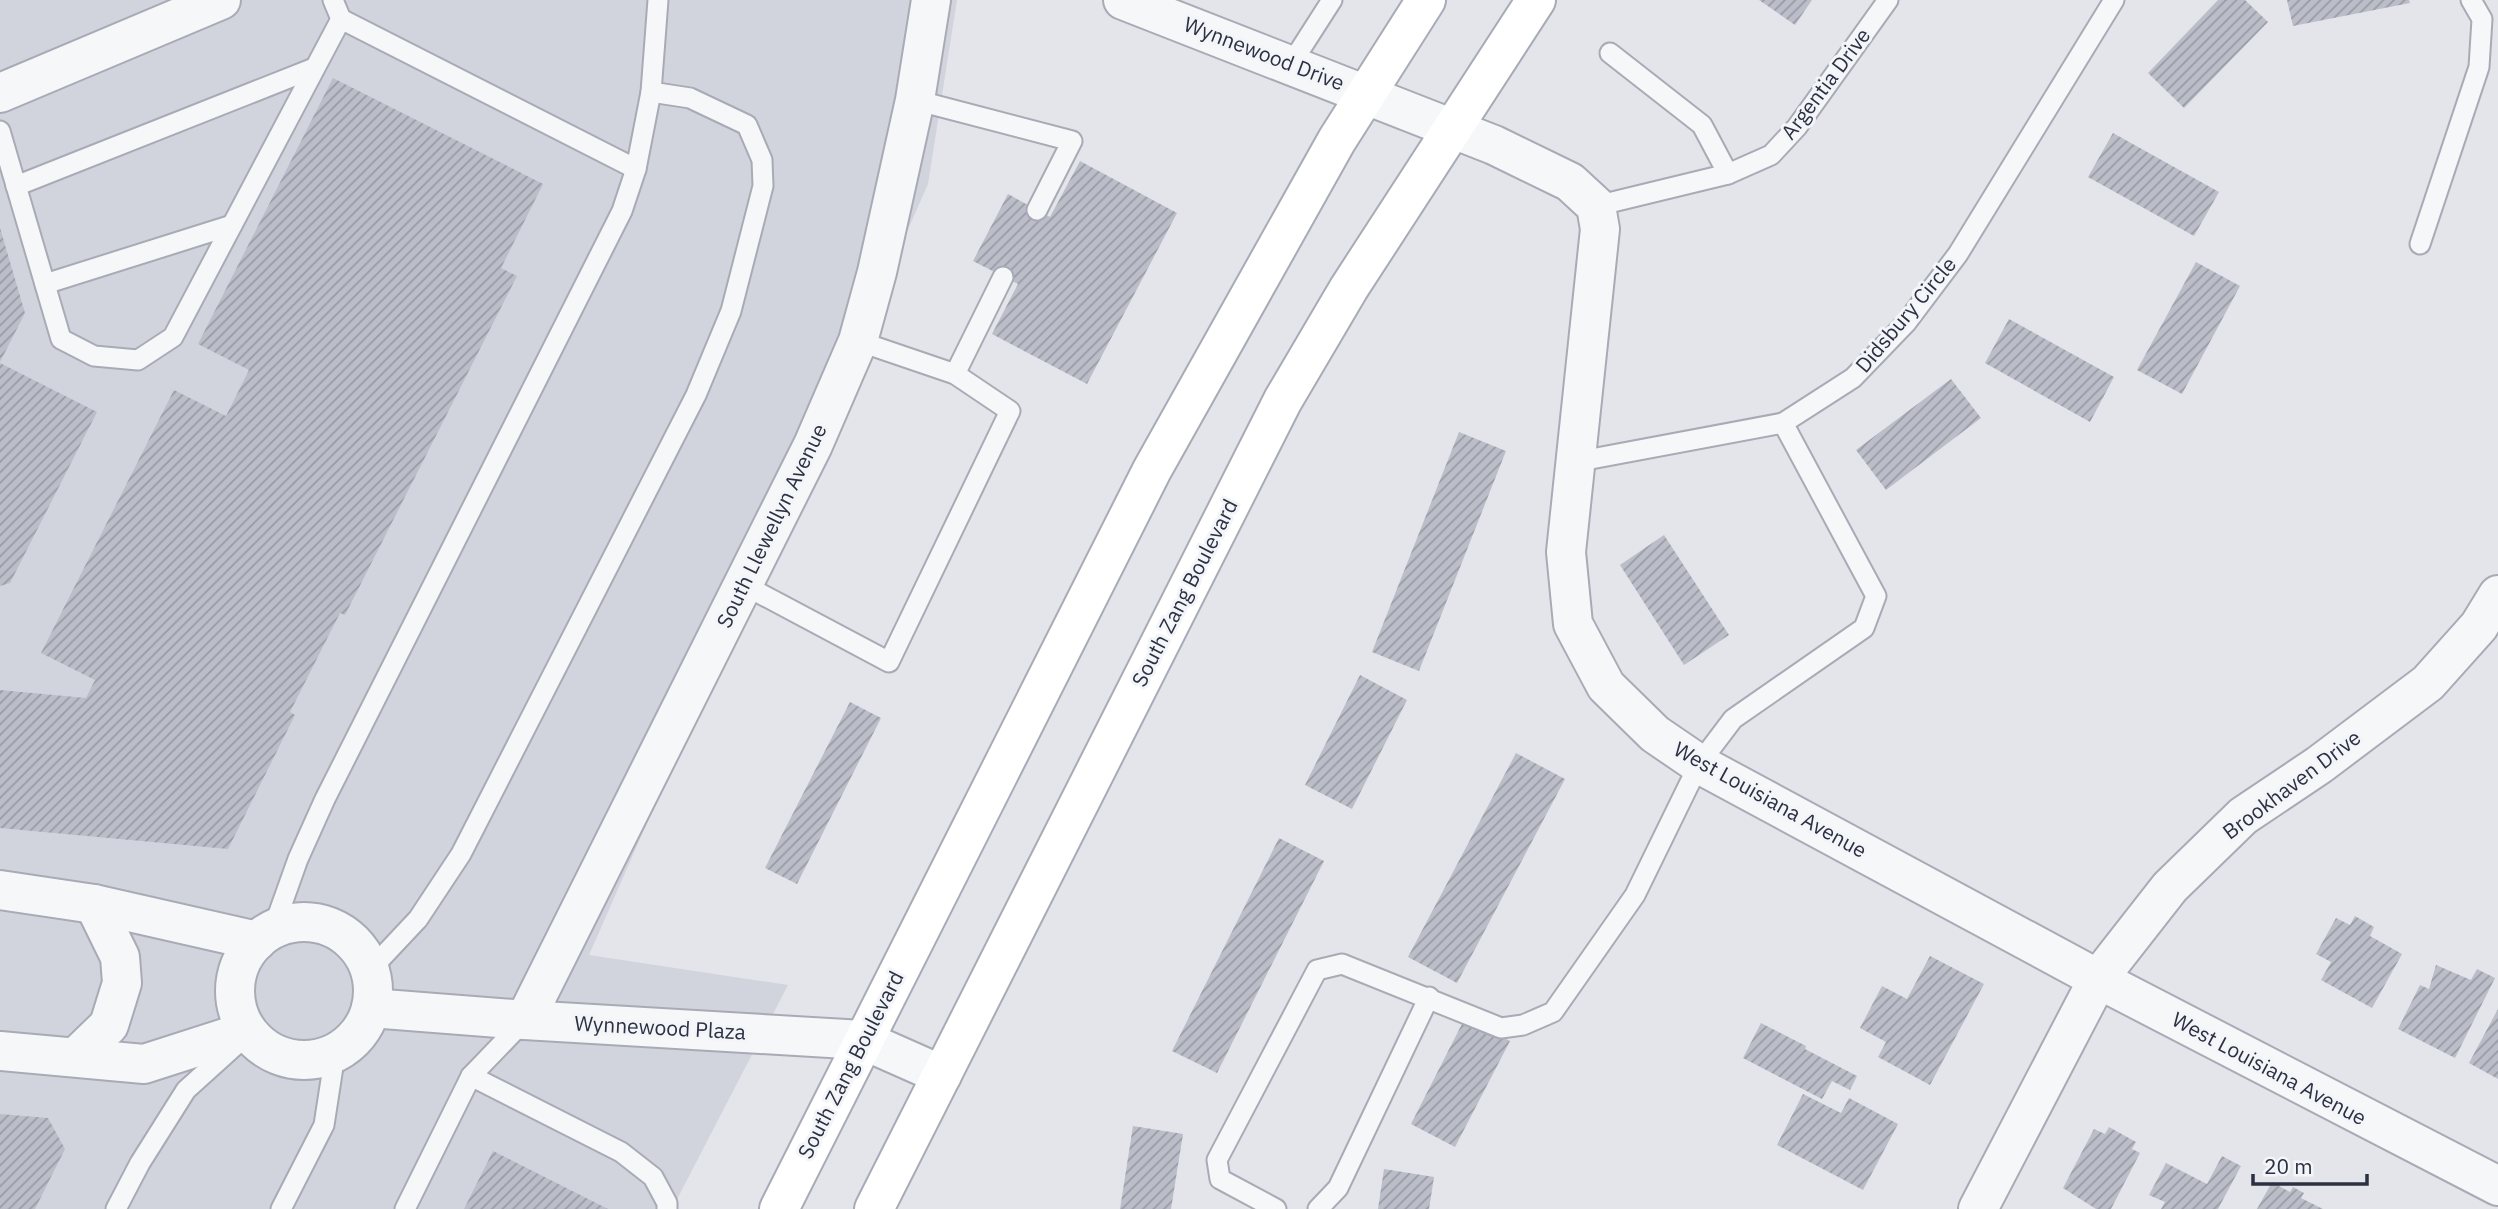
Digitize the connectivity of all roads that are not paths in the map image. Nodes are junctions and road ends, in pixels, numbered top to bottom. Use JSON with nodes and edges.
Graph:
{"nodes":[{"id":1,"x":221,"y":0,"type":"edge"},
{"id":2,"x":333,"y":0,"type":"edge"},
{"id":3,"x":658,"y":0,"type":"edge"},
{"id":4,"x":931,"y":0,"type":"edge"},
{"id":5,"x":1123,"y":0,"type":"edge"},
{"id":6,"x":1332,"y":0,"type":"edge"},
{"id":7,"x":1426,"y":0,"type":"edge"},
{"id":8,"x":1536,"y":0,"type":"edge"},
{"id":9,"x":1888,"y":0,"type":"edge"},
{"id":10,"x":2114,"y":0,"type":"edge"},
{"id":11,"x":2471,"y":0,"type":"edge"},
{"id":12,"x":341,"y":19,"type":"junction"},
{"id":13,"x":1610,"y":53,"type":"dead end"},
{"id":14,"x":1292,"y":64,"type":"junction"},
{"id":15,"x":314,"y":68,"type":"junction"},
{"id":16,"x":652,"y":92,"type":"junction"},
{"id":17,"x":0,"y":93,"type":"edge"},
{"id":18,"x":1366,"y":93,"type":"junction"},
{"id":19,"x":915,"y":100,"type":"junction"},
{"id":20,"x":1451,"y":128,"type":"junction"},
{"id":21,"x":0,"y":131,"type":"edge"},
{"id":22,"x":636,"y":169,"type":"junction"},
{"id":23,"x":1728,"y":174,"type":"junction"},
{"id":24,"x":16,"y":186,"type":"junction"},
{"id":25,"x":1596,"y":206,"type":"junction"},
{"id":26,"x":1037,"y":210,"type":"dead end"},
{"id":27,"x":232,"y":225,"type":"junction"},
{"id":28,"x":2420,"y":244,"type":"dead end"},
{"id":29,"x":1003,"y":277,"type":"dead end"},
{"id":30,"x":45,"y":284,"type":"junction"},
{"id":31,"x":858,"y":341,"type":"junction"},
{"id":32,"x":955,"y":374,"type":"junction"},
{"id":33,"x":1783,"y":423,"type":"junction"},
{"id":34,"x":1575,"y":462,"type":"junction"},
{"id":35,"x":744,"y":585,"type":"junction"},
{"id":36,"x":2498,"y":596,"type":"edge"},
{"id":37,"x":1699,"y":764,"type":"junction"},
{"id":38,"x":0,"y":890,"type":"edge"},
{"id":39,"x":94,"y":904,"type":"junction"},
{"id":40,"x":265,"y":935,"type":"junction"},
{"id":41,"x":370,"y":970,"type":"junction"},
{"id":42,"x":2098,"y":979,"type":"junction"},
{"id":43,"x":1429,"y":997,"type":"junction"},
{"id":44,"x":371,"y":1009,"type":"junction"},
{"id":45,"x":525,"y":1020,"type":"junction"},
{"id":46,"x":248,"y":1032,"type":"junction"},
{"id":47,"x":863,"y":1040,"type":"junction"},
{"id":48,"x":0,"y":1051,"type":"edge"},
{"id":49,"x":335,"y":1054,"type":"junction"},
{"id":50,"x":76,"y":1057,"type":"junction"},
{"id":51,"x":942,"y":1075,"type":"junction"},
{"id":52,"x":471,"y":1076,"type":"junction"},
{"id":53,"x":2498,"y":1186,"type":"edge"},
{"id":54,"x":117,"y":1209,"type":"edge"},
{"id":55,"x":281,"y":1209,"type":"edge"},
{"id":56,"x":405,"y":1209,"type":"edge"},
{"id":57,"x":667,"y":1209,"type":"edge"},
{"id":58,"x":779,"y":1209,"type":"edge"},
{"id":59,"x":874,"y":1209,"type":"edge"},
{"id":60,"x":1276,"y":1209,"type":"edge"},
{"id":61,"x":1318,"y":1209,"type":"edge"},
{"id":62,"x":1978,"y":1209,"type":"edge"}],
"edges":[{"from":1,"to":17,"type":"street"},
{"from":2,"to":12,"type":"lane"},
{"from":3,"to":16,"type":"lane"},
{"from":4,"to":19,"type":"street","name":"South Llewellyn Avenue"},
{"from":5,"to":14,"type":"street","name":"Wynnewood Drive"},
{"from":6,"to":14,"type":"lane"},
{"from":7,"to":18,"type":"main road","name":"South Zang Boulevard"},
{"from":8,"to":20,"type":"main road","name":"South Zang Boulevard"},
{"from":9,"to":23,"type":"lane","name":"Argentia Drive"},
{"from":10,"to":33,"type":"lane","name":"Didsbury Circle"},
{"from":11,"to":28,"type":"lane"},
{"from":12,"to":15,"type":"lane"},
{"from":12,"to":22,"type":"lane"},
{"from":13,"to":23,"type":"lane"},
{"from":14,"to":18,"type":"street","name":"Wynnewood Drive"},
{"from":15,"to":24,"type":"lane"},
{"from":15,"to":27,"type":"lane"},
{"from":16,"to":22,"type":"lane"},
{"from":16,"to":41,"type":"lane"},
{"from":18,"to":20,"type":"street"},
{"from":18,"to":47,"type":"main road","name":"South Zang Boulevard"},
{"from":19,"to":26,"type":"lane"},
{"from":19,"to":31,"type":"street","name":"South Llewellyn Avenue"},
{"from":20,"to":25,"type":"street"},
{"from":20,"to":51,"type":"main road","name":"South Zang Boulevard"},
{"from":21,"to":24,"type":"lane"},
{"from":22,"to":40,"type":"lane"},
{"from":23,"to":25,"type":"lane","name":"Argentia Drive"},
{"from":24,"to":30,"type":"lane"},
{"from":25,"to":34,"type":"street","name":"West Louisiana Avenue"},
{"from":27,"to":30,"type":"lane"},
{"from":27,"to":30,"type":"lane"},
{"from":29,"to":32,"type":"lane"},
{"from":31,"to":32,"type":"lane"},
{"from":31,"to":35,"type":"street","name":"South Llewellyn Avenue"},
{"from":32,"to":35,"type":"lane"},
{"from":33,"to":34,"type":"lane","name":"Didsbury Circle"},
{"from":33,"to":37,"type":"lane"},
{"from":34,"to":37,"type":"street","name":"West Louisiana Avenue"},
{"from":35,"to":45,"type":"street","name":"South Llewellyn Avenue"},
{"from":36,"to":42,"type":"street","name":"Brookhaven Drive"},
{"from":37,"to":42,"type":"street","name":"West Louisiana Avenue"},
{"from":37,"to":43,"type":"lane"},
{"from":38,"to":39,"type":"street"},
{"from":39,"to":40,"type":"street"},
{"from":39,"to":50,"type":"street"},
{"from":40,"to":41,"type":"street"},
{"from":40,"to":46,"type":"street"},
{"from":41,"to":44,"type":"street"},
{"from":42,"to":53,"type":"street","name":"West Louisiana Avenue"},
{"from":42,"to":62,"type":"street","name":"Brookhaven Drive"},
{"from":43,"to":60,"type":"lane"},
{"from":43,"to":61,"type":"lane"},
{"from":44,"to":45,"type":"street","name":"Wynnewood Plaza"},
{"from":44,"to":49,"type":"street"},
{"from":45,"to":47,"type":"street","name":"Wynnewood Plaza"},
{"from":45,"to":52,"type":"lane"},
{"from":46,"to":49,"type":"street"},
{"from":46,"to":50,"type":"street"},
{"from":46,"to":54,"type":"lane"},
{"from":47,"to":51,"type":"street","name":"Wynnewood Plaza"},
{"from":47,"to":58,"type":"main road","name":"South Zang Boulevard"},
{"from":48,"to":50,"type":"street"},
{"from":49,"to":55,"type":"lane"},
{"from":51,"to":59,"type":"main road","name":"South Zang Boulevard"},
{"from":52,"to":56,"type":"lane"},
{"from":52,"to":57,"type":"lane"}]}
